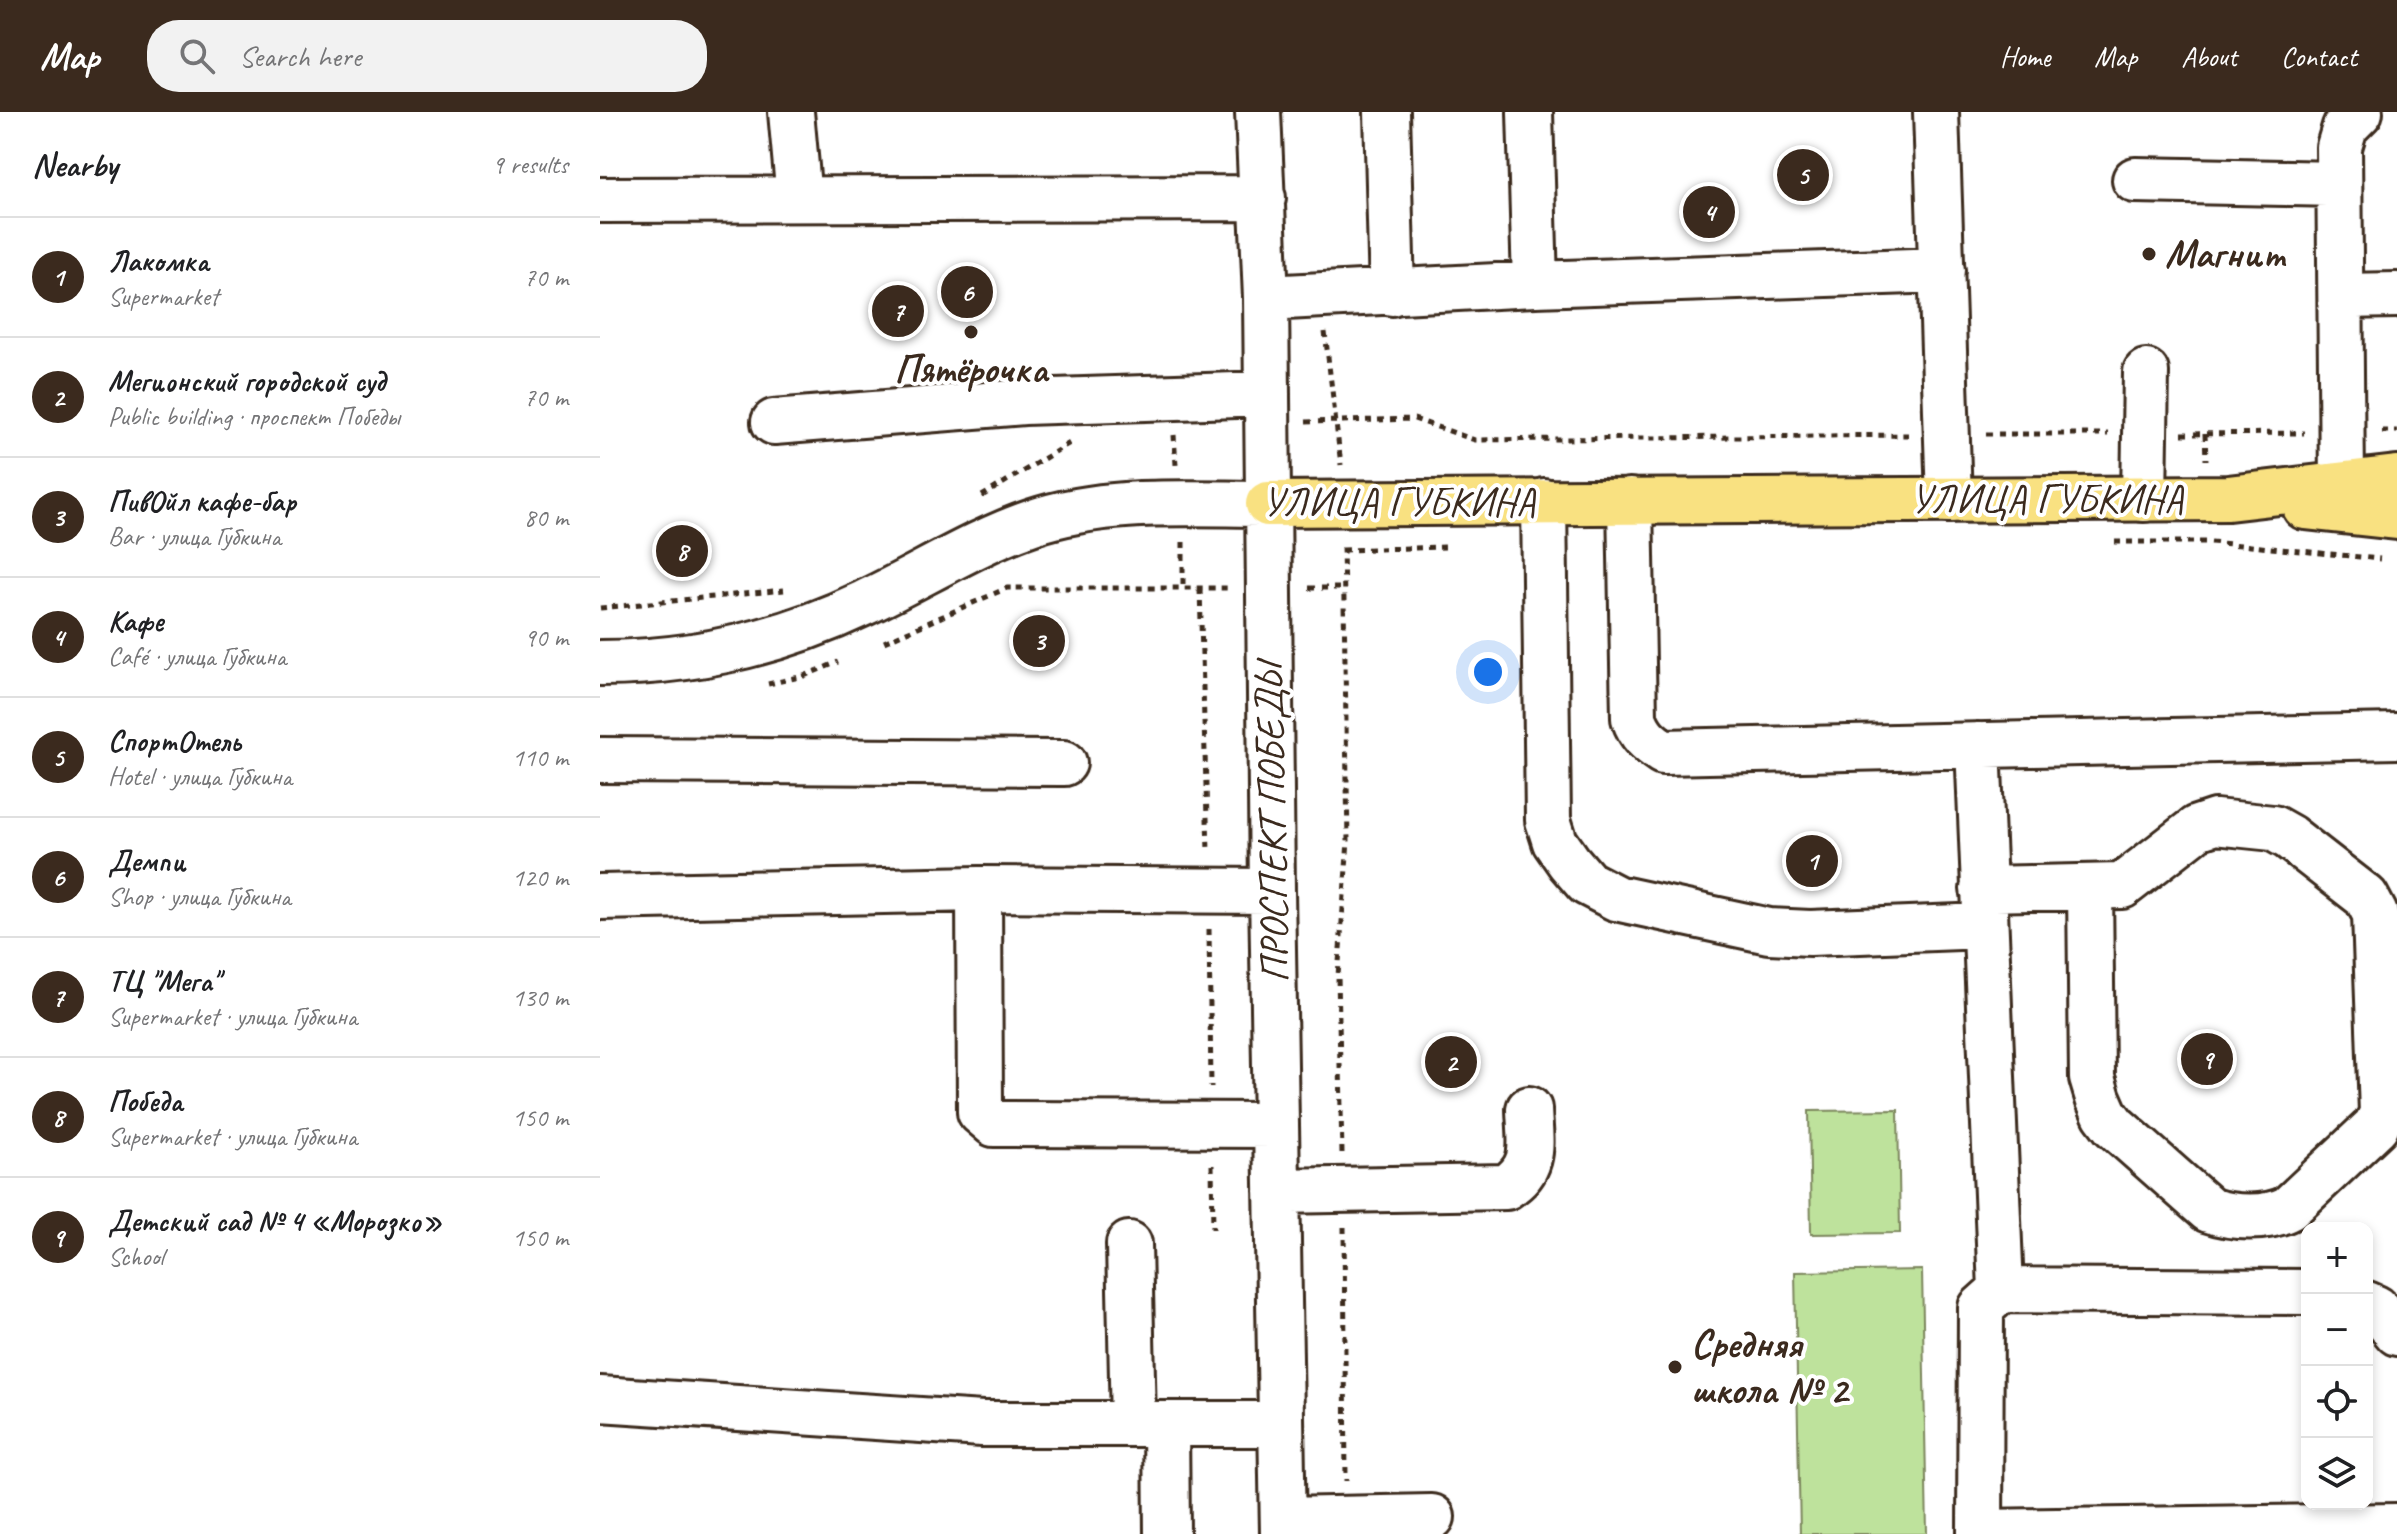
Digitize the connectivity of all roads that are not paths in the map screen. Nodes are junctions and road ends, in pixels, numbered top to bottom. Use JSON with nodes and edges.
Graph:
{"nodes":[{"id":1,"x":791,"y":112,"type":"edge"},
{"id":2,"x":1258,"y":112,"type":"edge"},
{"id":3,"x":1387,"y":112,"type":"edge"},
{"id":4,"x":1530,"y":112,"type":"edge"},
{"id":5,"x":1936,"y":112,"type":"edge"},
{"id":6,"x":2312,"y":112,"type":"edge"},
{"id":7,"x":2346,"y":148,"type":"edge"},
{"id":8,"x":2135,"y":180,"type":"dead end"},
{"id":9,"x":1263,"y":198,"type":"junction"},
{"id":10,"x":799,"y":199,"type":"junction"},
{"id":11,"x":600,"y":200,"type":"edge"},
{"id":12,"x":1942,"y":270,"type":"junction"},
{"id":13,"x":1535,"y":284,"type":"junction"},
{"id":14,"x":1392,"y":293,"type":"junction"},
{"id":15,"x":2397,"y":295,"type":"edge"},
{"id":16,"x":2342,"y":296,"type":"junction"},
{"id":17,"x":1266,"y":298,"type":"junction"},
{"id":18,"x":2146,"y":372,"type":"dead end"},
{"id":19,"x":1267,"y":394,"type":"junction"},
{"id":20,"x":774,"y":422,"type":"dead end"},
{"id":21,"x":2397,"y":478,"type":"edge"},
{"id":22,"x":2342,"y":485,"type":"junction"},
{"id":23,"x":2228,"y":498,"type":"junction"},
{"id":24,"x":2144,"y":499,"type":"junction"},
{"id":25,"x":1949,"y":500,"type":"junction"},
{"id":26,"x":1544,"y":501,"type":"junction"},
{"id":27,"x":1630,"y":501,"type":"junction"},
{"id":28,"x":1268,"y":504,"type":"junction"},
{"id":29,"x":2397,"y":517,"type":"edge"},
{"id":30,"x":600,"y":663,"type":"edge"},
{"id":31,"x":2397,"y":736,"type":"edge"},
{"id":32,"x":1978,"y":745,"type":"junction"},
{"id":33,"x":600,"y":760,"type":"edge"},
{"id":34,"x":1064,"y":763,"type":"dead end"},
{"id":35,"x":2090,"y":887,"type":"junction"},
{"id":36,"x":979,"y":889,"type":"junction"},
{"id":37,"x":1272,"y":891,"type":"junction"},
{"id":38,"x":600,"y":897,"type":"edge"},
{"id":39,"x":1983,"y":908,"type":"junction"},
{"id":40,"x":1529,"y":1109,"type":"dead end"},
{"id":41,"x":1276,"y":1125,"type":"junction"},
{"id":42,"x":1277,"y":1191,"type":"junction"},
{"id":43,"x":1129,"y":1244,"type":"dead end"},
{"id":44,"x":2001,"y":1290,"type":"junction"},
{"id":45,"x":2301,"y":1292,"type":"edge"},
{"id":46,"x":2373,"y":1307,"type":"edge"},
{"id":47,"x":2397,"y":1333,"type":"edge"},
{"id":48,"x":600,"y":1399,"type":"edge"},
{"id":49,"x":1149,"y":1424,"type":"junction"},
{"id":50,"x":1281,"y":1424,"type":"junction"},
{"id":51,"x":1432,"y":1517,"type":"dead end"},
{"id":52,"x":2397,"y":1526,"type":"edge"},
{"id":53,"x":1283,"y":1527,"type":"edge"},
{"id":54,"x":1980,"y":1533,"type":"edge"},
{"id":55,"x":1167,"y":1534,"type":"edge"}],
"edges":[{"from":1,"to":10,"type":"street"},
{"from":2,"to":9,"type":"street","name":"ПРОСПЕКТ ПОБЕДЫ"},
{"from":3,"to":14,"type":"street"},
{"from":4,"to":13,"type":"street"},
{"from":5,"to":12,"type":"street"},
{"from":6,"to":7,"type":"street"},
{"from":7,"to":8,"type":"street"},
{"from":7,"to":16,"type":"street"},
{"from":9,"to":10,"type":"street"},
{"from":9,"to":17,"type":"street","name":"ПРОСПЕКТ ПОБЕДЫ"},
{"from":10,"to":11,"type":"street"},
{"from":12,"to":13,"type":"street"},
{"from":12,"to":25,"type":"street"},
{"from":13,"to":14,"type":"street"},
{"from":14,"to":17,"type":"street"},
{"from":15,"to":16,"type":"street"},
{"from":16,"to":22,"type":"street"},
{"from":17,"to":19,"type":"street","name":"ПРОСПЕКТ ПОБЕДЫ"},
{"from":18,"to":24,"type":"street"},
{"from":19,"to":20,"type":"street"},
{"from":19,"to":28,"type":"street","name":"ПРОСПЕКТ ПОБЕДЫ"},
{"from":21,"to":22,"type":"main road","name":"УЛИЦА ГУБКИНА"},
{"from":22,"to":23,"type":"main road","name":"УЛИЦА ГУБКИНА"},
{"from":23,"to":24,"type":"main road","name":"УЛИЦА ГУБКИНА"},
{"from":23,"to":29,"type":"main road","name":"УЛИЦА ГУБКИНА"},
{"from":24,"to":25,"type":"main road","name":"УЛИЦА ГУБКИНА"},
{"from":25,"to":27,"type":"main road","name":"УЛИЦА ГУБКИНА"},
{"from":26,"to":27,"type":"main road","name":"УЛИЦА ГУБКИНА"},
{"from":26,"to":28,"type":"main road","name":"УЛИЦА ГУБКИНА"},
{"from":26,"to":39,"type":"street"},
{"from":27,"to":32,"type":"street"},
{"from":28,"to":30,"type":"street","name":"УЛИЦА ГУБКИНА"},
{"from":28,"to":37,"type":"street","name":"ПРОСПЕКТ ПОБЕДЫ"},
{"from":31,"to":32,"type":"street"},
{"from":32,"to":39,"type":"street"},
{"from":33,"to":34,"type":"street"},
{"from":35,"to":35,"type":"street"},
{"from":35,"to":39,"type":"street"},
{"from":36,"to":37,"type":"street"},
{"from":36,"to":38,"type":"street"},
{"from":36,"to":41,"type":"street"},
{"from":37,"to":41,"type":"street","name":"ПРОСПЕКТ ПОБЕДЫ"},
{"from":39,"to":44,"type":"street"},
{"from":40,"to":42,"type":"street"},
{"from":41,"to":42,"type":"street","name":"ПРОСПЕКТ ПОБЕДЫ"},
{"from":42,"to":50,"type":"street","name":"ПРОСПЕКТ ПОБЕДЫ"},
{"from":43,"to":49,"type":"street"},
{"from":44,"to":45,"type":"street"},
{"from":44,"to":54,"type":"street"},
{"from":46,"to":47,"type":"street"},
{"from":48,"to":49,"type":"street"},
{"from":49,"to":50,"type":"street"},
{"from":49,"to":55,"type":"street"},
{"from":50,"to":53,"type":"street","name":"ПРОСПЕКТ ПОБЕДЫ"},
{"from":51,"to":53,"type":"street"},
{"from":52,"to":54,"type":"street"}]}
